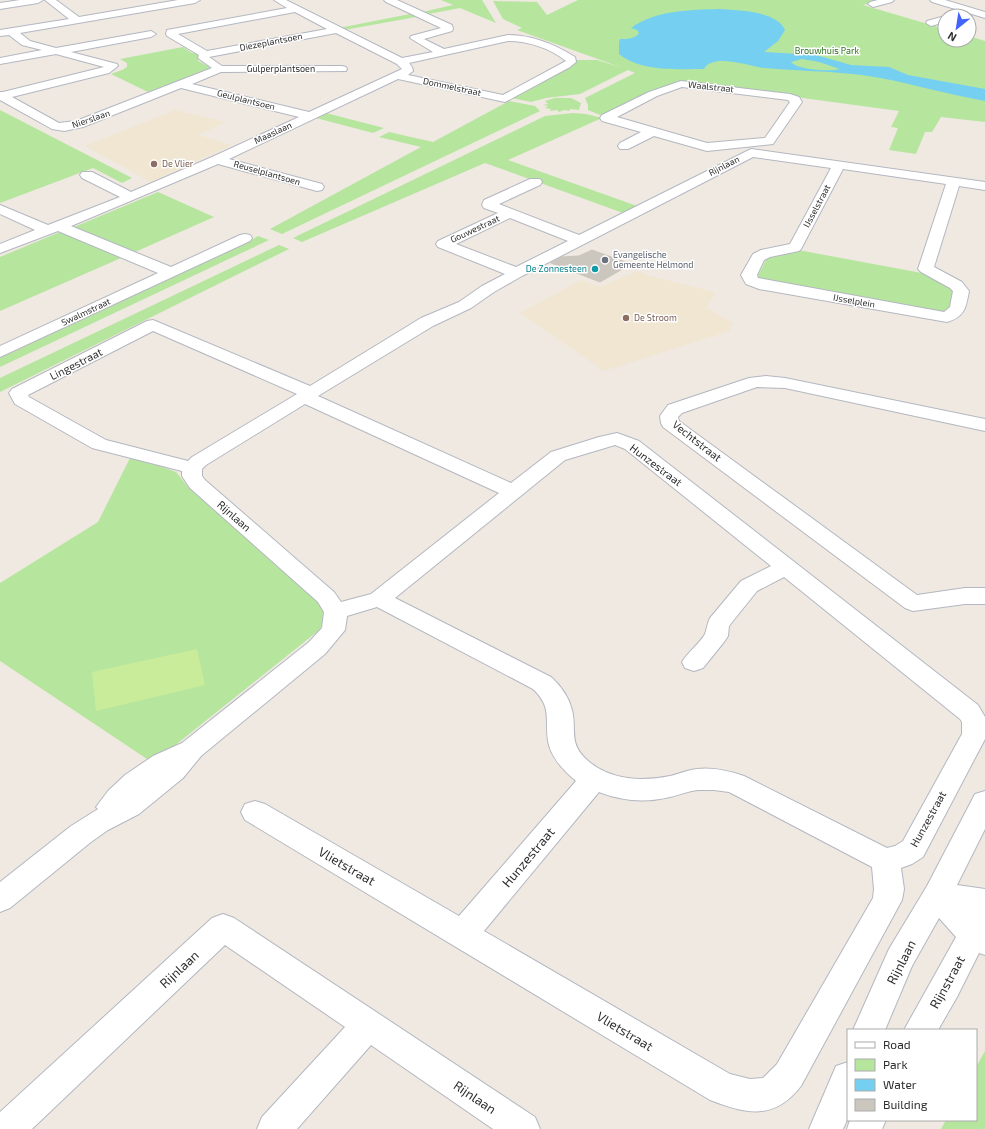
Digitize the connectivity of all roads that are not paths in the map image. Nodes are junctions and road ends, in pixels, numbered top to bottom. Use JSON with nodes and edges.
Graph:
{"nodes":[{"id":1,"x":38,"y":0,"type":"edge"},
{"id":2,"x":50,"y":0,"type":"edge"},
{"id":3,"x":195,"y":0,"type":"edge"},
{"id":4,"x":279,"y":0,"type":"edge"},
{"id":5,"x":389,"y":0,"type":"edge"},
{"id":6,"x":889,"y":0,"type":"edge"},
{"id":7,"x":935,"y":0,"type":"edge"},
{"id":8,"x":873,"y":4,"type":"dead end"},
{"id":9,"x":0,"y":6,"type":"edge"},
{"id":10,"x":962,"y":8,"type":"edge"},
{"id":11,"x":296,"y":9,"type":"junction"},
{"id":12,"x":77,"y":20,"type":"junction"},
{"id":13,"x":937,"y":21,"type":"edge"},
{"id":14,"x":932,"y":23,"type":"dead end"},
{"id":15,"x":336,"y":30,"type":"junction"},
{"id":16,"x":5,"y":32,"type":"edge"},
{"id":17,"x":151,"y":34,"type":"dead end"},
{"id":18,"x":59,"y":51,"type":"junction"},
{"id":19,"x":444,"y":53,"type":"junction"},
{"id":20,"x":206,"y":54,"type":"junction"},
{"id":21,"x":0,"y":61,"type":"edge"},
{"id":22,"x":401,"y":62,"type":"junction"},
{"id":23,"x":220,"y":69,"type":"junction"},
{"id":24,"x":342,"y":69,"type":"dead end"},
{"id":25,"x":398,"y":76,"type":"junction"},
{"id":26,"x":183,"y":85,"type":"junction"},
{"id":27,"x":1,"y":96,"type":"edge"},
{"id":28,"x":309,"y":116,"type":"junction"},
{"id":29,"x":653,"y":131,"type":"junction"},
{"id":30,"x":624,"y":146,"type":"dead end"},
{"id":31,"x":747,"y":149,"type":"junction"},
{"id":32,"x":217,"y":160,"type":"junction"},
{"id":33,"x":839,"y":165,"type":"junction"},
{"id":34,"x":87,"y":175,"type":"dead end"},
{"id":35,"x":535,"y":182,"type":"dead end"},
{"id":36,"x":954,"y":182,"type":"junction"},
{"id":37,"x":985,"y":186,"type":"edge"},
{"id":38,"x":317,"y":187,"type":"dead end"},
{"id":39,"x":131,"y":197,"type":"junction"},
{"id":40,"x":0,"y":209,"type":"edge"},
{"id":41,"x":510,"y":213,"type":"junction"},
{"id":42,"x":54,"y":228,"type":"junction"},
{"id":43,"x":245,"y":238,"type":"dead end"},
{"id":44,"x":581,"y":241,"type":"junction"},
{"id":45,"x":794,"y":248,"type":"joint"},
{"id":46,"x":0,"y":249,"type":"edge"},
{"id":47,"x":171,"y":273,"type":"junction"},
{"id":48,"x":517,"y":273,"type":"junction"},
{"id":49,"x":0,"y":352,"type":"edge"},
{"id":50,"x":307,"y":395,"type":"junction"},
{"id":51,"x":985,"y":425,"type":"edge"},
{"id":52,"x":192,"y":468,"type":"junction"},
{"id":53,"x":513,"y":492,"type":"junction"},
{"id":54,"x":787,"y":567,"type":"junction"},
{"id":55,"x":985,"y":596,"type":"edge"},
{"id":56,"x":379,"y":599,"type":"junction"},
{"id":57,"x":336,"y":611,"type":"junction"},
{"id":58,"x":694,"y":662,"type":"dead end"},
{"id":59,"x":593,"y":780,"type":"junction"},
{"id":60,"x":985,"y":802,"type":"edge"},
{"id":61,"x":255,"y":812,"type":"dead end"},
{"id":62,"x":885,"y":860,"type":"junction"},
{"id":63,"x":937,"y":895,"type":"junction"},
{"id":64,"x":0,"y":898,"type":"edge"},
{"id":65,"x":985,"y":902,"type":"edge"},
{"id":66,"x":981,"y":929,"type":"edge"},
{"id":67,"x":463,"y":934,"type":"junction"},
{"id":68,"x":368,"y":1025,"type":"junction"},
{"id":69,"x":869,"y":1029,"type":"edge"},
{"id":70,"x":921,"y":1029,"type":"edge"},
{"id":71,"x":847,"y":1080,"type":"edge"},
{"id":72,"x":7,"y":1129,"type":"edge"},
{"id":73,"x":274,"y":1129,"type":"edge"},
{"id":74,"x":523,"y":1129,"type":"edge"},
{"id":75,"x":826,"y":1129,"type":"edge"}],
"edges":[{"from":1,"to":9,"type":"street"},
{"from":2,"to":12,"type":"street"},
{"from":3,"to":12,"type":"street"},
{"from":4,"to":11,"type":"street"},
{"from":5,"to":19,"type":"street"},
{"from":6,"to":8,"type":"street"},
{"from":7,"to":10,"type":"street"},
{"from":11,"to":15,"type":"street"},
{"from":11,"to":20,"type":"street"},
{"from":12,"to":16,"type":"street"},
{"from":13,"to":14,"type":"street"},
{"from":15,"to":20,"type":"street","name":"Diezeplantsoen"},
{"from":15,"to":22,"type":"street"},
{"from":16,"to":18,"type":"street","name":"Nierslaan"},
{"from":17,"to":18,"type":"street","name":"Nierslaan"},
{"from":18,"to":21,"type":"street","name":"Nierslaan"},
{"from":18,"to":27,"type":"street","name":"Nierslaan"},
{"from":19,"to":22,"type":"street"},
{"from":19,"to":25,"type":"street","name":"Dommelstraat"},
{"from":20,"to":23,"type":"street"},
{"from":22,"to":25,"type":"street"},
{"from":23,"to":24,"type":"street","name":"Gulperplantsoen"},
{"from":23,"to":26,"type":"street","name":"Gulperplantsoen"},
{"from":25,"to":28,"type":"street","name":"Maaslaan"},
{"from":26,"to":27,"type":"street","name":"Nierslaan"},
{"from":26,"to":28,"type":"street","name":"Geulplantsoen"},
{"from":28,"to":32,"type":"street","name":"Maaslaan"},
{"from":29,"to":30,"type":"street"},
{"from":29,"to":31,"type":"street","name":"Waalstraat"},
{"from":29,"to":31,"type":"street","name":"Waalstraat"},
{"from":31,"to":33,"type":"street","name":"Rijnlaan"},
{"from":31,"to":44,"type":"street","name":"Rijnlaan"},
{"from":32,"to":38,"type":"street","name":"Reuselplantsoen"},
{"from":32,"to":39,"type":"street","name":"Maaslaan"},
{"from":33,"to":36,"type":"street","name":"Rijnlaan"},
{"from":33,"to":45,"type":"street","name":"IJsselstraat"},
{"from":34,"to":39,"type":"street"},
{"from":35,"to":41,"type":"street"},
{"from":36,"to":37,"type":"street","name":"Rijnlaan"},
{"from":36,"to":45,"type":"street","name":"IJsselplein"},
{"from":39,"to":42,"type":"street","name":"Maaslaan"},
{"from":40,"to":42,"type":"street"},
{"from":41,"to":44,"type":"street","name":"Gouwestraat"},
{"from":41,"to":48,"type":"street","name":"Gouwestraat"},
{"from":42,"to":46,"type":"street","name":"Maaslaan"},
{"from":42,"to":47,"type":"street"},
{"from":43,"to":47,"type":"street","name":"Swalmstraat"},
{"from":44,"to":48,"type":"street","name":"Rijnlaan"},
{"from":47,"to":49,"type":"street","name":"Swalmstraat"},
{"from":48,"to":50,"type":"street","name":"Rijnlaan"},
{"from":50,"to":52,"type":"street","name":"Rijnlaan"},
{"from":50,"to":52,"type":"street","name":"Lingestraat"},
{"from":50,"to":53,"type":"street"},
{"from":51,"to":55,"type":"street","name":"Vechtstraat"},
{"from":52,"to":57,"type":"street","name":"Rijnlaan"},
{"from":53,"to":54,"type":"street","name":"Hunzestraat"},
{"from":53,"to":56,"type":"street","name":"Hunzestraat"},
{"from":54,"to":58,"type":"street"},
{"from":54,"to":62,"type":"street","name":"Hunzestraat"},
{"from":56,"to":57,"type":"street","name":"Hunzestraat"},
{"from":56,"to":59,"type":"street"},
{"from":57,"to":64,"type":"street"},
{"from":59,"to":62,"type":"street"},
{"from":59,"to":67,"type":"street","name":"Hunzestraat"},
{"from":60,"to":63,"type":"street","name":"Rijnlaan"},
{"from":61,"to":67,"type":"street","name":"Vlietstraat"},
{"from":62,"to":67,"type":"street","name":"Vlietstraat"},
{"from":63,"to":65,"type":"street"},
{"from":63,"to":66,"type":"street"},
{"from":63,"to":69,"type":"street","name":"Rijnlaan"},
{"from":66,"to":70,"type":"street","name":"Rijnstraat"},
{"from":68,"to":72,"type":"street","name":"Rijnlaan"},
{"from":68,"to":73,"type":"street"},
{"from":68,"to":74,"type":"street","name":"Rijnlaan"},
{"from":71,"to":75,"type":"street"}]}
